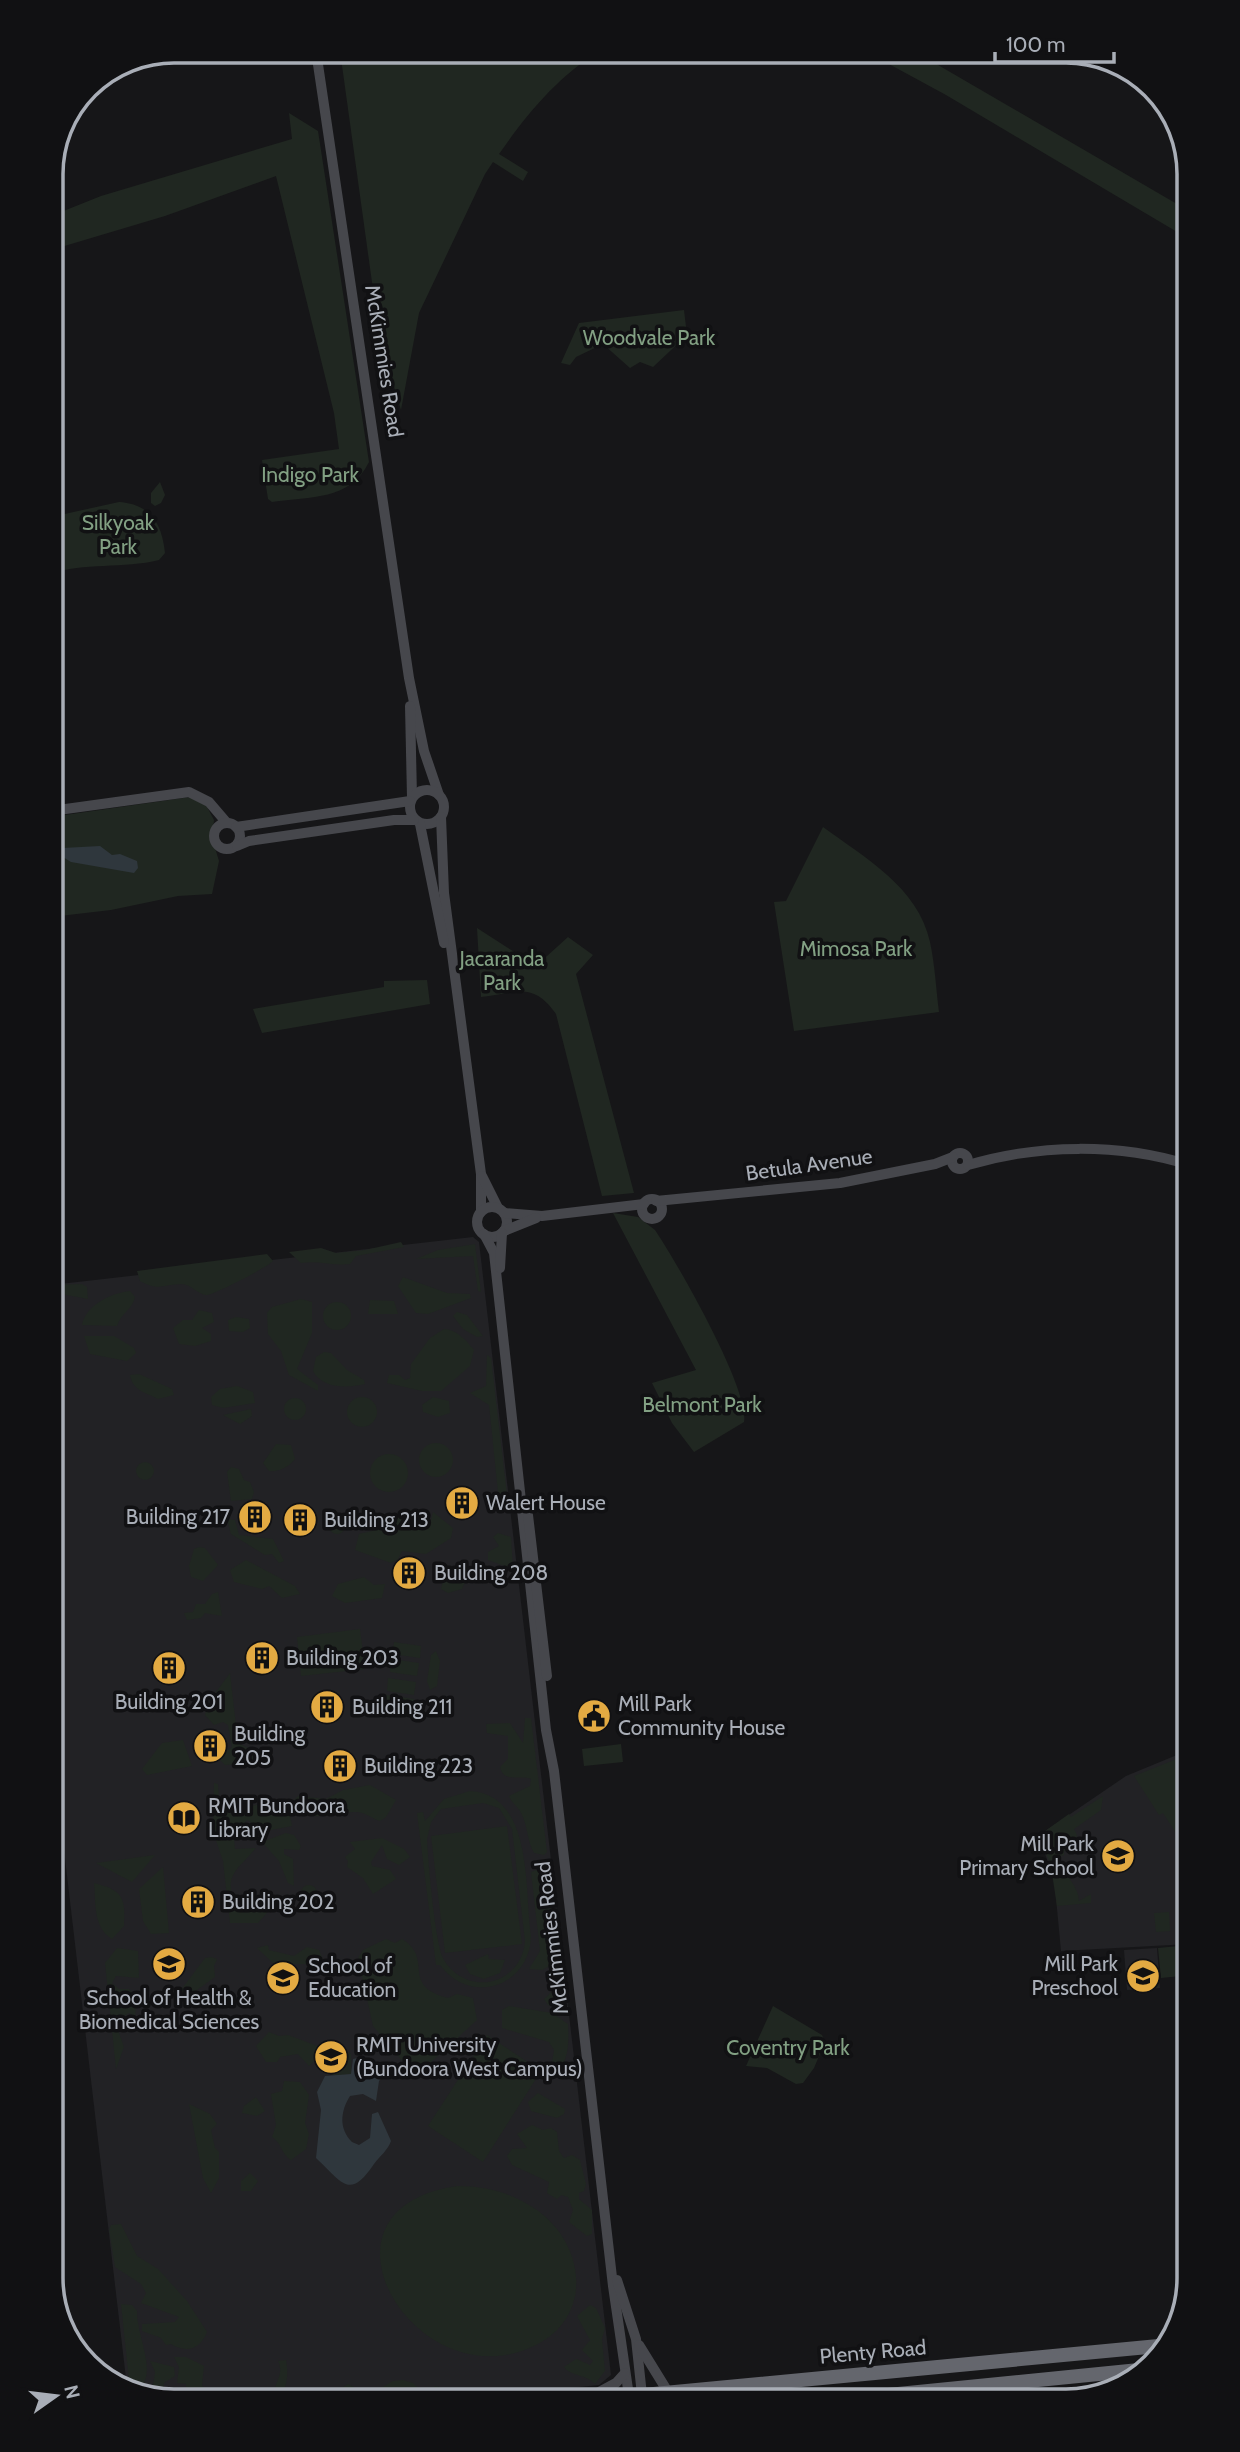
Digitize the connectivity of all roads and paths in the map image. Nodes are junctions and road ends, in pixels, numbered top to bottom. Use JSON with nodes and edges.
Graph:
{"nodes":[{"id":1,"x":318,"y":63,"type":"edge"},
{"id":2,"x":409,"y":678,"type":"junction"},
{"id":3,"x":439,"y":794,"type":"junction"},
{"id":4,"x":411,"y":799,"type":"junction"},
{"id":5,"x":63,"y":809,"type":"edge"},
{"id":6,"x":321,"y":815,"type":"junction"},
{"id":7,"x":441,"y":817,"type":"junction"},
{"id":8,"x":417,"y":822,"type":"junction"},
{"id":9,"x":227,"y":826,"type":"junction"},
{"id":10,"x":324,"y":831,"type":"junction"},
{"id":11,"x":237,"y":846,"type":"junction"},
{"id":12,"x":457,"y":993,"type":"junction"},
{"id":13,"x":1177,"y":1162,"type":"edge"},
{"id":14,"x":481,"y":1174,"type":"junction"},
{"id":15,"x":644,"y":1204,"type":"junction"},
{"id":16,"x":659,"y":1206,"type":"junction"},
{"id":17,"x":617,"y":1209,"type":"junction"},
{"id":18,"x":501,"y":1211,"type":"junction"},
{"id":19,"x":481,"y":1212,"type":"junction"},
{"id":20,"x":542,"y":1216,"type":"junction"},
{"id":21,"x":645,"y":1216,"type":"junction"},
{"id":22,"x":503,"y":1232,"type":"junction"},
{"id":23,"x":484,"y":1234,"type":"junction"},
{"id":24,"x":497,"y":1285,"type":"junction"},
{"id":25,"x":612,"y":2268,"type":"junction"},
{"id":26,"x":636,"y":2339,"type":"junction"},
{"id":27,"x":1152,"y":2347,"type":"edge"},
{"id":28,"x":1125,"y":2371,"type":"edge"},
{"id":29,"x":625,"y":2373,"type":"junction"},
{"id":30,"x":604,"y":2389,"type":"edge"},
{"id":31,"x":632,"y":2389,"type":"edge"},
{"id":32,"x":636,"y":2389,"type":"edge"},
{"id":33,"x":666,"y":2389,"type":"edge"},
{"id":34,"x":700,"y":2389,"type":"edge"},
{"id":35,"x":948,"y":2389,"type":"edge"}],
"edges":[{"from":1,"to":2,"type":"main road","name":"McKimmies Road"},
{"from":2,"to":3,"type":"main road","name":"McKimmies Road"},
{"from":2,"to":4,"type":"main road","name":"McKimmies Road"},
{"from":3,"to":4,"type":"main road"},
{"from":3,"to":7,"type":"main road"},
{"from":4,"to":6,"type":"main road"},
{"from":4,"to":8,"type":"main road"},
{"from":5,"to":9,"type":"main road"},
{"from":6,"to":9,"type":"main road"},
{"from":6,"to":10,"type":"main road"},
{"from":7,"to":8,"type":"main road"},
{"from":7,"to":12,"type":"main road"},
{"from":8,"to":10,"type":"main road"},
{"from":8,"to":12,"type":"main road"},
{"from":9,"to":11,"type":"main road"},
{"from":9,"to":11,"type":"main road"},
{"from":10,"to":11,"type":"main road"},
{"from":12,"to":14,"type":"main road"},
{"from":13,"to":16,"type":"main road","name":"Betula Avenue"},
{"from":14,"to":18,"type":"main road"},
{"from":14,"to":19,"type":"main road"},
{"from":15,"to":16,"type":"main road","name":"Betula Avenue"},
{"from":15,"to":17,"type":"main road","name":"Betula Avenue"},
{"from":15,"to":21,"type":"main road"},
{"from":16,"to":21,"type":"main road","name":"Betula Avenue"},
{"from":17,"to":20,"type":"main road","name":"Betula Avenue"},
{"from":17,"to":21,"type":"main road","name":"Betula Avenue"},
{"from":18,"to":19,"type":"main road"},
{"from":18,"to":20,"type":"main road","name":"Betula Avenue"},
{"from":18,"to":22,"type":"main road"},
{"from":19,"to":23,"type":"main road"},
{"from":20,"to":22,"type":"main road","name":"Betula Avenue"},
{"from":22,"to":23,"type":"main road"},
{"from":22,"to":24,"type":"main road","name":"McKimmies Road"},
{"from":23,"to":24,"type":"main road","name":"McKimmies Road"},
{"from":24,"to":25,"type":"main road","name":"McKimmies Road"},
{"from":25,"to":26,"type":"main road","name":"McKimmies Road"},
{"from":25,"to":29,"type":"main road","name":"McKimmies Road"},
{"from":26,"to":32,"type":"main road","name":"McKimmies Road"},
{"from":26,"to":33,"type":"main road"},
{"from":27,"to":34,"type":"highway","name":"Plenty Road"},
{"from":28,"to":35,"type":"highway","name":"Plenty Road"},
{"from":29,"to":30,"type":"main road"},
{"from":29,"to":31,"type":"main road","name":"McKimmies Road"}]}
